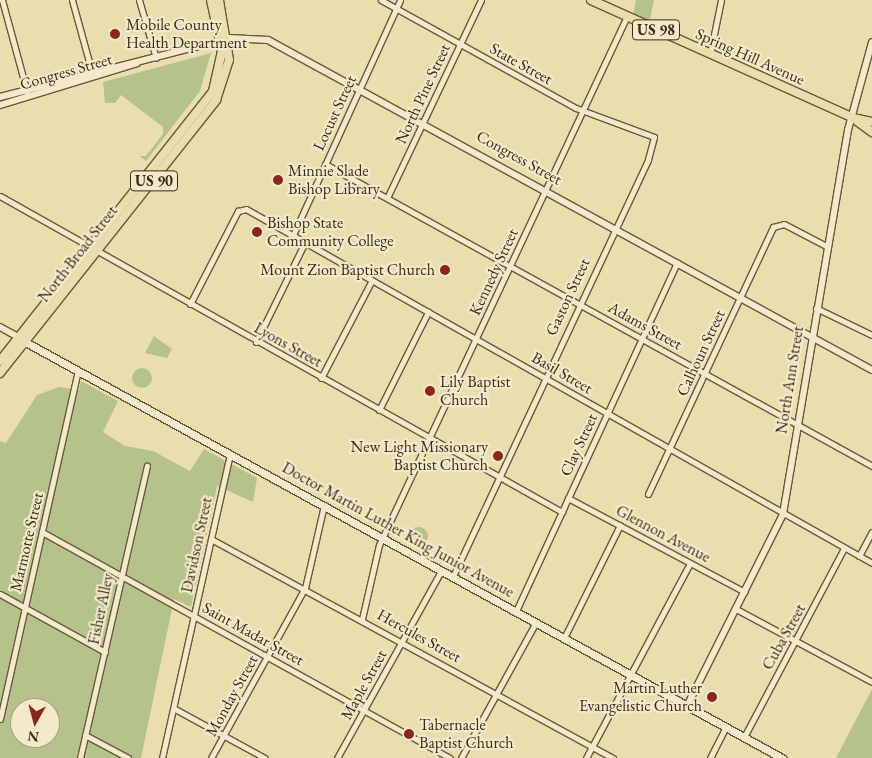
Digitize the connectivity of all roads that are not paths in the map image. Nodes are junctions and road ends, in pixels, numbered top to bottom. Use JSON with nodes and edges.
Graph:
{"nodes":[{"id":1,"x":2,"y":0,"type":"edge"},
{"id":2,"x":72,"y":0,"type":"edge"},
{"id":3,"x":139,"y":0,"type":"edge"},
{"id":4,"x":211,"y":0,"type":"edge"},
{"id":5,"x":219,"y":0,"type":"edge"},
{"id":6,"x":381,"y":0,"type":"edge"},
{"id":7,"x":400,"y":0,"type":"edge"},
{"id":8,"x":481,"y":0,"type":"edge"},
{"id":9,"x":591,"y":0,"type":"edge"},
{"id":10,"x":721,"y":0,"type":"edge"},
{"id":11,"x":396,"y":9,"type":"junction"},
{"id":12,"x":627,"y":16,"type":"junction"},
{"id":13,"x":229,"y":38,"type":"junction"},
{"id":14,"x":220,"y":41,"type":"junction"},
{"id":15,"x":872,"y":42,"type":"edge"},
{"id":16,"x":460,"y":44,"type":"junction"},
{"id":17,"x":710,"y":54,"type":"junction"},
{"id":18,"x":156,"y":58,"type":"junction"},
{"id":19,"x":93,"y":75,"type":"junction"},
{"id":20,"x":361,"y":87,"type":"junction"},
{"id":21,"x":28,"y":93,"type":"junction"},
{"id":22,"x":0,"y":97,"type":"edge"},
{"id":23,"x":0,"y":105,"type":"edge"},
{"id":24,"x":584,"y":109,"type":"junction"},
{"id":25,"x":853,"y":118,"type":"junction"},
{"id":26,"x":424,"y":121,"type":"junction"},
{"id":27,"x":872,"y":122,"type":"edge"},
{"id":28,"x":872,"y":132,"type":"edge"},
{"id":29,"x":654,"y":137,"type":"joint"},
{"id":30,"x":325,"y":164,"type":"junction"},
{"id":31,"x":546,"y":189,"type":"junction"},
{"id":32,"x":1,"y":198,"type":"edge"},
{"id":33,"x":387,"y":198,"type":"junction"},
{"id":34,"x":615,"y":227,"type":"junction"},
{"id":35,"x":293,"y":236,"type":"junction"},
{"id":36,"x":305,"y":242,"type":"junction"},
{"id":37,"x":826,"y":246,"type":"junction"},
{"id":38,"x":94,"y":250,"type":"junction"},
{"id":39,"x":677,"y":262,"type":"junction"},
{"id":40,"x":510,"y":267,"type":"junction"},
{"id":41,"x":372,"y":280,"type":"junction"},
{"id":42,"x":741,"y":298,"type":"junction"},
{"id":43,"x":190,"y":304,"type":"junction"},
{"id":44,"x":579,"y":304,"type":"junction"},
{"id":45,"x":816,"y":308,"type":"junction"},
{"id":46,"x":428,"y":312,"type":"junction"},
{"id":47,"x":0,"y":327,"type":"edge"},
{"id":48,"x":872,"y":335,"type":"edge"},
{"id":49,"x":812,"y":336,"type":"junction"},
{"id":50,"x":477,"y":338,"type":"junction"},
{"id":51,"x":642,"y":338,"type":"junction"},
{"id":52,"x":23,"y":340,"type":"junction"},
{"id":53,"x":256,"y":342,"type":"junction"},
{"id":54,"x":0,"y":361,"type":"edge"},
{"id":55,"x":872,"y":370,"type":"edge"},
{"id":56,"x":78,"y":371,"type":"junction"},
{"id":57,"x":0,"y":373,"type":"edge"},
{"id":58,"x":705,"y":373,"type":"junction"},
{"id":59,"x":321,"y":378,"type":"junction"},
{"id":60,"x":545,"y":378,"type":"junction"},
{"id":61,"x":379,"y":410,"type":"junction"},
{"id":62,"x":607,"y":413,"type":"junction"},
{"id":63,"x":797,"y":424,"type":"junction"},
{"id":64,"x":430,"y":439,"type":"junction"},
{"id":65,"x":669,"y":449,"type":"junction"},
{"id":66,"x":230,"y":454,"type":"junction"},
{"id":67,"x":146,"y":466,"type":"dead end"},
{"id":68,"x":872,"y":466,"type":"edge"},
{"id":69,"x":499,"y":478,"type":"junction"},
{"id":70,"x":648,"y":494,"type":"dead end"},
{"id":71,"x":568,"y":498,"type":"junction"},
{"id":72,"x":324,"y":506,"type":"junction"},
{"id":73,"x":562,"y":512,"type":"junction"},
{"id":74,"x":783,"y":514,"type":"junction"},
{"id":75,"x":620,"y":525,"type":"junction"},
{"id":76,"x":42,"y":532,"type":"junction"},
{"id":77,"x":872,"y":532,"type":"edge"},
{"id":78,"x":211,"y":538,"type":"junction"},
{"id":79,"x":385,"y":539,"type":"junction"},
{"id":80,"x":844,"y":548,"type":"junction"},
{"id":81,"x":859,"y":556,"type":"junction"},
{"id":82,"x":690,"y":563,"type":"junction"},
{"id":83,"x":872,"y":563,"type":"edge"},
{"id":84,"x":441,"y":571,"type":"junction"},
{"id":85,"x":121,"y":575,"type":"junction"},
{"id":86,"x":453,"y":577,"type":"junction"},
{"id":87,"x":305,"y":588,"type":"junction"},
{"id":88,"x":745,"y":592,"type":"junction"},
{"id":89,"x":0,"y":594,"type":"edge"},
{"id":90,"x":25,"y":608,"type":"junction"},
{"id":91,"x":736,"y":609,"type":"junction"},
{"id":92,"x":516,"y":611,"type":"junction"},
{"id":93,"x":195,"y":616,"type":"junction"},
{"id":94,"x":362,"y":619,"type":"junction"},
{"id":95,"x":536,"y":622,"type":"junction"},
{"id":96,"x":564,"y":638,"type":"junction"},
{"id":97,"x":402,"y":641,"type":"junction"},
{"id":98,"x":795,"y":641,"type":"junction"},
{"id":99,"x":104,"y":652,"type":"junction"},
{"id":100,"x":268,"y":656,"type":"junction"},
{"id":101,"x":632,"y":676,"type":"junction"},
{"id":102,"x":872,"y":682,"type":"edge"},
{"id":103,"x":496,"y":694,"type":"junction"},
{"id":104,"x":688,"y":706,"type":"junction"},
{"id":105,"x":175,"y":709,"type":"junction"},
{"id":106,"x":364,"y":710,"type":"junction"},
{"id":107,"x":0,"y":719,"type":"edge"},
{"id":108,"x":726,"y":727,"type":"junction"},
{"id":109,"x":86,"y":735,"type":"junction"},
{"id":110,"x":224,"y":735,"type":"junction"},
{"id":111,"x":744,"y":737,"type":"junction"},
{"id":112,"x":592,"y":747,"type":"junction"},
{"id":113,"x":80,"y":758,"type":"edge"},
{"id":114,"x":128,"y":758,"type":"edge"},
{"id":115,"x":162,"y":758,"type":"edge"},
{"id":116,"x":211,"y":758,"type":"edge"},
{"id":117,"x":265,"y":758,"type":"edge"},
{"id":118,"x":337,"y":758,"type":"edge"},
{"id":119,"x":450,"y":758,"type":"edge"},
{"id":120,"x":461,"y":758,"type":"edge"},
{"id":121,"x":586,"y":758,"type":"edge"},
{"id":122,"x":612,"y":758,"type":"edge"},
{"id":123,"x":710,"y":758,"type":"edge"},
{"id":124,"x":782,"y":758,"type":"edge"}],
"edges":[{"from":1,"to":21,"type":"street"},
{"from":2,"to":19,"type":"street"},
{"from":3,"to":18,"type":"street"},
{"from":4,"to":14,"type":"main road","name":"North Broad Street","number":"US 90"},
{"from":5,"to":13,"type":"main road","name":"North Broad Street","number":"US 90"},
{"from":6,"to":11,"type":"street","name":"State Street"},
{"from":7,"to":11,"type":"street","name":"Locust Street"},
{"from":8,"to":16,"type":"street","name":"North Pine Street"},
{"from":9,"to":12,"type":"main road","name":"Spring Hill Avenue","number":"US 98"},
{"from":10,"to":17,"type":"street"},
{"from":11,"to":16,"type":"street","name":"State Street"},
{"from":11,"to":20,"type":"street","name":"Locust Street"},
{"from":12,"to":17,"type":"main road","name":"Spring Hill Avenue","number":"US 98"},
{"from":12,"to":24,"type":"street","name":"Kennedy Street"},
{"from":13,"to":14,"type":"street","name":"Congress Street"},
{"from":13,"to":20,"type":"street","name":"Congress Street"},
{"from":13,"to":38,"type":"main road","name":"North Broad Street","number":"US 90"},
{"from":14,"to":18,"type":"street","name":"Congress Street"},
{"from":14,"to":38,"type":"main road","name":"North Broad Street","number":"US 90"},
{"from":15,"to":25,"type":"street","name":"North Ann Street"},
{"from":16,"to":24,"type":"street","name":"State Street"},
{"from":16,"to":26,"type":"street","name":"North Pine Street"},
{"from":17,"to":25,"type":"main road","name":"Spring Hill Avenue","number":"US 98"},
{"from":18,"to":19,"type":"street","name":"Congress Street"},
{"from":19,"to":21,"type":"street","name":"Congress Street"},
{"from":20,"to":26,"type":"street","name":"Congress Street"},
{"from":20,"to":30,"type":"street","name":"Locust Street"},
{"from":21,"to":22,"type":"street","name":"Congress Street"},
{"from":21,"to":23,"type":"street","name":"Congress Street"},
{"from":24,"to":29,"type":"street","name":"State Street"},
{"from":24,"to":31,"type":"street","name":"Kennedy Street"},
{"from":25,"to":27,"type":"main road","name":"Spring Hill Avenue","number":"US 98"},
{"from":25,"to":28,"type":"main road"},
{"from":25,"to":37,"type":"street","name":"North Ann Street"},
{"from":26,"to":31,"type":"street","name":"Congress Street"},
{"from":26,"to":33,"type":"street","name":"North Pine Street"},
{"from":29,"to":34,"type":"street","name":"Gaston Street"},
{"from":30,"to":33,"type":"street"},
{"from":30,"to":35,"type":"street","name":"Locust Street"},
{"from":31,"to":34,"type":"street","name":"Congress Street"},
{"from":31,"to":40,"type":"street","name":"Kennedy Street"},
{"from":32,"to":38,"type":"street","name":"Lyons Street"},
{"from":33,"to":40,"type":"street","name":"Adams Street"},
{"from":34,"to":39,"type":"street","name":"Congress Street"},
{"from":34,"to":44,"type":"street","name":"Gaston Street"},
{"from":35,"to":36,"type":"street","name":"Basil Street"},
{"from":35,"to":43,"type":"street","name":"Basil Street"},
{"from":36,"to":41,"type":"street","name":"Basil Street"},
{"from":36,"to":53,"type":"street"},
{"from":37,"to":42,"type":"street","name":"Calhoun Street"},
{"from":37,"to":45,"type":"street","name":"North Ann Street"},
{"from":38,"to":43,"type":"street","name":"Lyons Street"},
{"from":38,"to":52,"type":"main road","name":"North Broad Street","number":"US 90"},
{"from":39,"to":42,"type":"street","name":"Congress Street"},
{"from":39,"to":51,"type":"street","name":"Clay Street"},
{"from":40,"to":44,"type":"street","name":"Adams Street"},
{"from":40,"to":50,"type":"street","name":"Kennedy Street"},
{"from":41,"to":46,"type":"street","name":"Basil Street"},
{"from":41,"to":59,"type":"street"},
{"from":42,"to":49,"type":"street","name":"Congress Street"},
{"from":42,"to":58,"type":"street","name":"Calhoun Street"},
{"from":43,"to":53,"type":"street","name":"Lyons Street"},
{"from":44,"to":51,"type":"street","name":"Adams Street"},
{"from":44,"to":60,"type":"street","name":"Gaston Street"},
{"from":45,"to":48,"type":"street"},
{"from":45,"to":49,"type":"street","name":"North Ann Street"},
{"from":46,"to":50,"type":"street","name":"Basil Street"},
{"from":46,"to":61,"type":"street"},
{"from":47,"to":52,"type":"street","name":"Doctor Martin Luther King Junior Avenue"},
{"from":49,"to":55,"type":"street","name":"Congress Street"},
{"from":49,"to":63,"type":"street","name":"North Ann Street"},
{"from":50,"to":60,"type":"street","name":"Basil Street"},
{"from":50,"to":64,"type":"street","name":"Kennedy Street"},
{"from":51,"to":58,"type":"street","name":"Adams Street"},
{"from":51,"to":62,"type":"street","name":"Clay Street"},
{"from":52,"to":54,"type":"main road","number":"US 90"},
{"from":52,"to":56,"type":"main road","name":"Doctor Martin Luther King Junior Avenue"},
{"from":52,"to":57,"type":"main road","number":"US 90"},
{"from":53,"to":59,"type":"street","name":"Lyons Street"},
{"from":56,"to":66,"type":"main road","name":"Doctor Martin Luther King Junior Avenue"},
{"from":56,"to":76,"type":"street","name":"Marmotte Street"},
{"from":58,"to":63,"type":"street","name":"Adams Street"},
{"from":58,"to":65,"type":"street","name":"Calhoun Street"},
{"from":59,"to":61,"type":"street","name":"Lyons Street"},
{"from":60,"to":62,"type":"street","name":"Basil Street"},
{"from":60,"to":69,"type":"street","name":"Gaston Street"},
{"from":61,"to":64,"type":"street","name":"Lyons Street"},
{"from":62,"to":65,"type":"street","name":"Basil Street"},
{"from":62,"to":71,"type":"street","name":"Clay Street"},
{"from":63,"to":68,"type":"street","name":"Adams Street"},
{"from":63,"to":74,"type":"street","name":"North Ann Street"},
{"from":64,"to":69,"type":"street","name":"Lyons Street"},
{"from":64,"to":79,"type":"street","name":"Kennedy Street"},
{"from":65,"to":70,"type":"street","name":"Calhoun Street"},
{"from":65,"to":74,"type":"street","name":"Basil Street"},
{"from":66,"to":72,"type":"main road","name":"Doctor Martin Luther King Junior Avenue"},
{"from":66,"to":78,"type":"street","name":"Davidson Street"},
{"from":67,"to":85,"type":"street","name":"Fisher Alley"},
{"from":69,"to":73,"type":"street","name":"Lyons Street"},
{"from":69,"to":86,"type":"street","name":"Gaston Street"},
{"from":71,"to":73,"type":"street","name":"Clay Street"},
{"from":71,"to":75,"type":"street","name":"Glennon Avenue"},
{"from":72,"to":79,"type":"main road","name":"Doctor Martin Luther King Junior Avenue"},
{"from":72,"to":87,"type":"street","name":"Monday Street"},
{"from":73,"to":92,"type":"street","name":"Clay Street"},
{"from":74,"to":80,"type":"street","name":"Basil Street"},
{"from":74,"to":88,"type":"street","name":"North Ann Street"},
{"from":75,"to":82,"type":"street","name":"Glennon Avenue"},
{"from":75,"to":96,"type":"street"},
{"from":76,"to":85,"type":"street","name":"Saint Madar Street"},
{"from":76,"to":90,"type":"street","name":"Marmotte Street"},
{"from":77,"to":81,"type":"street"},
{"from":78,"to":87,"type":"street","name":"Hercules Street"},
{"from":78,"to":93,"type":"street","name":"Davidson Street"},
{"from":79,"to":84,"type":"main road","name":"Doctor Martin Luther King Junior Avenue"},
{"from":79,"to":94,"type":"street","name":"Kennedy Street"},
{"from":80,"to":81,"type":"street","name":"Basil Street"},
{"from":80,"to":98,"type":"street","name":"Cuba Street"},
{"from":81,"to":83,"type":"street","name":"Basil Street"},
{"from":82,"to":88,"type":"street","name":"Glennon Avenue"},
{"from":82,"to":101,"type":"street"},
{"from":84,"to":86,"type":"main road","name":"Doctor Martin Luther King Junior Avenue"},
{"from":84,"to":97,"type":"street","name":"Maple Street"},
{"from":85,"to":93,"type":"street","name":"Saint Madar Street"},
{"from":85,"to":99,"type":"street","name":"Fisher Alley"},
{"from":86,"to":92,"type":"main road","name":"Doctor Martin Luther King Junior Avenue"},
{"from":87,"to":94,"type":"street","name":"Hercules Street"},
{"from":87,"to":100,"type":"street","name":"Monday Street"},
{"from":88,"to":91,"type":"street","name":"North Ann Street"},
{"from":89,"to":90,"type":"street"},
{"from":90,"to":99,"type":"street"},
{"from":90,"to":107,"type":"street","name":"Marmotte Street"},
{"from":91,"to":98,"type":"street"},
{"from":91,"to":104,"type":"street","name":"North Ann Street"},
{"from":92,"to":95,"type":"main road","name":"Doctor Martin Luther King Junior Avenue"},
{"from":93,"to":100,"type":"street","name":"Saint Madar Street"},
{"from":93,"to":105,"type":"street","name":"Davidson Street"},
{"from":94,"to":97,"type":"street","name":"Hercules Street"},
{"from":95,"to":96,"type":"main road","name":"Doctor Martin Luther King Junior Avenue"},
{"from":95,"to":103,"type":"street"},
{"from":96,"to":101,"type":"main road","name":"Doctor Martin Luther King Junior Avenue"},
{"from":97,"to":103,"type":"street","name":"Hercules Street"},
{"from":97,"to":106,"type":"street","name":"Maple Street"},
{"from":98,"to":102,"type":"street"},
{"from":98,"to":111,"type":"street","name":"Cuba Street"},
{"from":99,"to":109,"type":"street","name":"Fisher Alley"},
{"from":100,"to":106,"type":"street","name":"Saint Madar Street"},
{"from":100,"to":110,"type":"street","name":"Monday Street"},
{"from":101,"to":104,"type":"main road","name":"Doctor Martin Luther King Junior Avenue"},
{"from":101,"to":112,"type":"street"},
{"from":103,"to":112,"type":"street","name":"Hercules Street"},
{"from":103,"to":120,"type":"street"},
{"from":104,"to":108,"type":"main road","name":"Doctor Martin Luther King Junior Avenue"},
{"from":105,"to":110,"type":"street"},
{"from":105,"to":115,"type":"street","name":"Davidson Street"},
{"from":106,"to":118,"type":"street","name":"Maple Street"},
{"from":106,"to":119,"type":"street","name":"Saint Madar Street"},
{"from":108,"to":111,"type":"main road","name":"Doctor Martin Luther King Junior Avenue"},
{"from":108,"to":123,"type":"street"},
{"from":109,"to":113,"type":"street","name":"Fisher Alley"},
{"from":109,"to":114,"type":"street"},
{"from":110,"to":116,"type":"street","name":"Monday Street"},
{"from":110,"to":117,"type":"street"},
{"from":111,"to":124,"type":"main road","name":"Doctor Martin Luther King Junior Avenue"},
{"from":112,"to":121,"type":"street"},
{"from":112,"to":122,"type":"street","name":"Hercules Street"}]}
